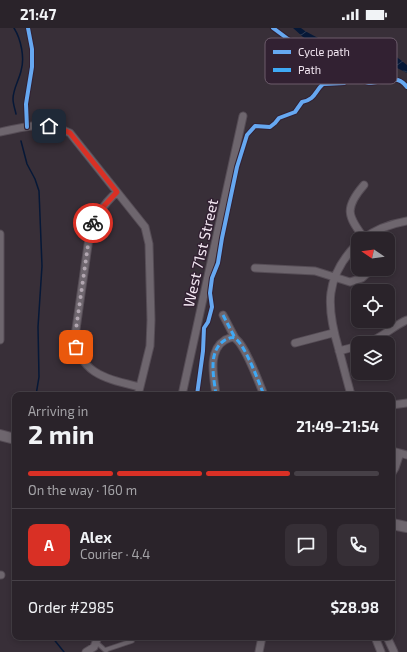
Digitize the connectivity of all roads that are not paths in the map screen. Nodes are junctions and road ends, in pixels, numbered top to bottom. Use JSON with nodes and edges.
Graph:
{"nodes":[{"id":1,"x":243,"y":116,"type":"dead end"},
{"id":2,"x":0,"y":132,"type":"edge"},
{"id":3,"x":364,"y":185,"type":"dead end"},
{"id":4,"x":117,"y":192,"type":"junction"},
{"id":5,"x":407,"y":222,"type":"edge"},
{"id":6,"x":359,"y":232,"type":"edge"},
{"id":7,"x":376,"y":232,"type":"edge"},
{"id":8,"x":0,"y":234,"type":"edge"},
{"id":9,"x":351,"y":251,"type":"edge"},
{"id":10,"x":255,"y":268,"type":"dead end"},
{"id":11,"x":364,"y":276,"type":"edge"},
{"id":12,"x":335,"y":278,"type":"junction"},
{"id":13,"x":222,"y":315,"type":"dead end"},
{"id":14,"x":407,"y":320,"type":"edge"},
{"id":15,"x":334,"y":333,"type":"junction"},
{"id":16,"x":382,"y":336,"type":"edge"},
{"id":17,"x":235,"y":338,"type":"junction"},
{"id":18,"x":0,"y":340,"type":"edge"},
{"id":19,"x":295,"y":343,"type":"dead end"},
{"id":20,"x":351,"y":348,"type":"edge"},
{"id":21,"x":339,"y":351,"type":"junction"},
{"id":22,"x":140,"y":387,"type":"junction"},
{"id":23,"x":139,"y":392,"type":"edge"},
{"id":24,"x":183,"y":392,"type":"edge"},
{"id":25,"x":216,"y":392,"type":"edge"},
{"id":26,"x":263,"y":392,"type":"edge"},
{"id":27,"x":349,"y":392,"type":"edge"},
{"id":28,"x":407,"y":403,"type":"edge"},
{"id":29,"x":395,"y":405,"type":"edge"},
{"id":30,"x":0,"y":435,"type":"edge"},
{"id":31,"x":12,"y":438,"type":"edge"},
{"id":32,"x":403,"y":454,"type":"edge"},
{"id":33,"x":395,"y":468,"type":"edge"},
{"id":34,"x":395,"y":525,"type":"edge"},
{"id":35,"x":407,"y":527,"type":"edge"},
{"id":36,"x":97,"y":640,"type":"edge"},
{"id":37,"x":132,"y":640,"type":"dead end"},
{"id":38,"x":261,"y":640,"type":"edge"},
{"id":39,"x":376,"y":640,"type":"edge"},
{"id":40,"x":388,"y":640,"type":"edge"},
{"id":41,"x":106,"y":651,"type":"edge"},
{"id":42,"x":86,"y":652,"type":"edge"},
{"id":43,"x":259,"y":652,"type":"edge"},
{"id":44,"x":381,"y":652,"type":"edge"},
{"id":45,"x":394,"y":652,"type":"edge"}],
"edges":[{"from":1,"to":24,"type":"street","name":"West 71st Street"},
{"from":2,"to":4,"type":"street"},
{"from":3,"to":6,"type":"street"},
{"from":4,"to":22,"type":"street"},
{"from":4,"to":22,"type":"street"},
{"from":5,"to":7,"type":"street"},
{"from":8,"to":18,"type":"street"},
{"from":9,"to":12,"type":"street"},
{"from":10,"to":12,"type":"street"},
{"from":11,"to":12,"type":"street"},
{"from":12,"to":15,"type":"street"},
{"from":13,"to":17,"type":"street"},
{"from":14,"to":16,"type":"street"},
{"from":15,"to":19,"type":"street"},
{"from":15,"to":21,"type":"street"},
{"from":17,"to":25,"type":"street"},
{"from":17,"to":26,"type":"street"},
{"from":20,"to":21,"type":"street"},
{"from":21,"to":27,"type":"street"},
{"from":22,"to":23,"type":"street"},
{"from":28,"to":29,"type":"street"},
{"from":30,"to":31,"type":"street"},
{"from":32,"to":33,"type":"street"},
{"from":34,"to":35,"type":"street"},
{"from":36,"to":41,"type":"lane"},
{"from":36,"to":42,"type":"street"},
{"from":37,"to":41,"type":"lane"},
{"from":38,"to":43,"type":"street"},
{"from":39,"to":44,"type":"street"},
{"from":40,"to":45,"type":"street"}]}
